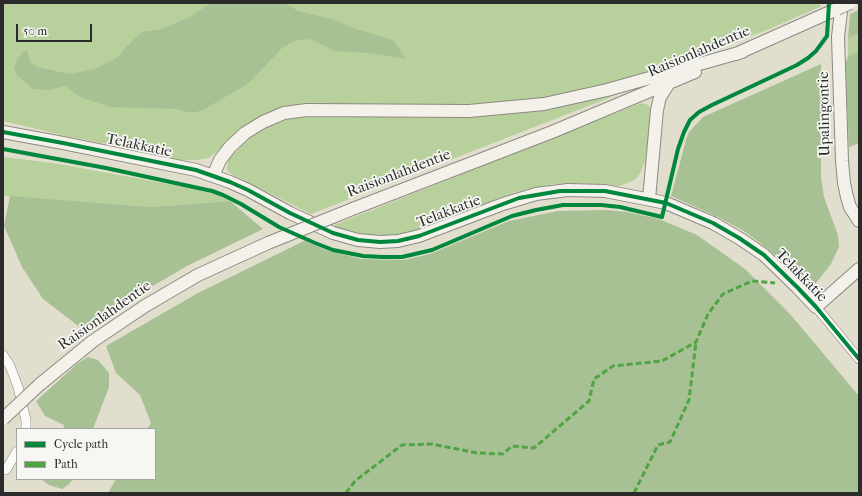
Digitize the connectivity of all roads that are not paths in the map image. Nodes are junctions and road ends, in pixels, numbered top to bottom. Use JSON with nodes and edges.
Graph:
{"nodes":[{"id":1,"x":850,"y":3,"type":"edge"},
{"id":2,"x":839,"y":6,"type":"edge"},
{"id":3,"x":742,"y":52,"type":"junction"},
{"id":4,"x":669,"y":83,"type":"junction"},
{"id":5,"x":3,"y":132,"type":"edge"},
{"id":6,"x":214,"y":176,"type":"junction"},
{"id":7,"x":649,"y":199,"type":"junction"},
{"id":8,"x":859,"y":221,"type":"edge"},
{"id":9,"x":859,"y":269,"type":"edge"},
{"id":10,"x":816,"y":307,"type":"junction"},
{"id":11,"x":3,"y":355,"type":"edge"},
{"id":12,"x":859,"y":359,"type":"edge"},
{"id":13,"x":3,"y":419,"type":"edge"},
{"id":14,"x":26,"y":428,"type":"edge"},
{"id":15,"x":16,"y":453,"type":"edge"},
{"id":16,"x":6,"y":470,"type":"dead end"}],
"edges":[{"from":1,"to":2,"type":"main road","name":"Raisionlahdentie","bridge":true},
{"from":2,"to":3,"type":"main road","name":"Raisionlahdentie"},
{"from":2,"to":8,"type":"main road","name":"Upalingontie"},
{"from":3,"to":4,"type":"main road","name":"Raisionlahdentie"},
{"from":3,"to":6,"type":"main road"},
{"from":4,"to":7,"type":"main road"},
{"from":4,"to":13,"type":"main road","name":"Raisionlahdentie","bridge":true},
{"from":5,"to":6,"type":"main road","name":"Telakkatie"},
{"from":6,"to":7,"type":"main road","name":"Telakkatie"},
{"from":7,"to":10,"type":"main road","name":"Telakkatie"},
{"from":9,"to":10,"type":"main road"},
{"from":10,"to":12,"type":"street","name":"Telakkatie"},
{"from":11,"to":14,"type":"street"},
{"from":15,"to":16,"type":"street"}]}
